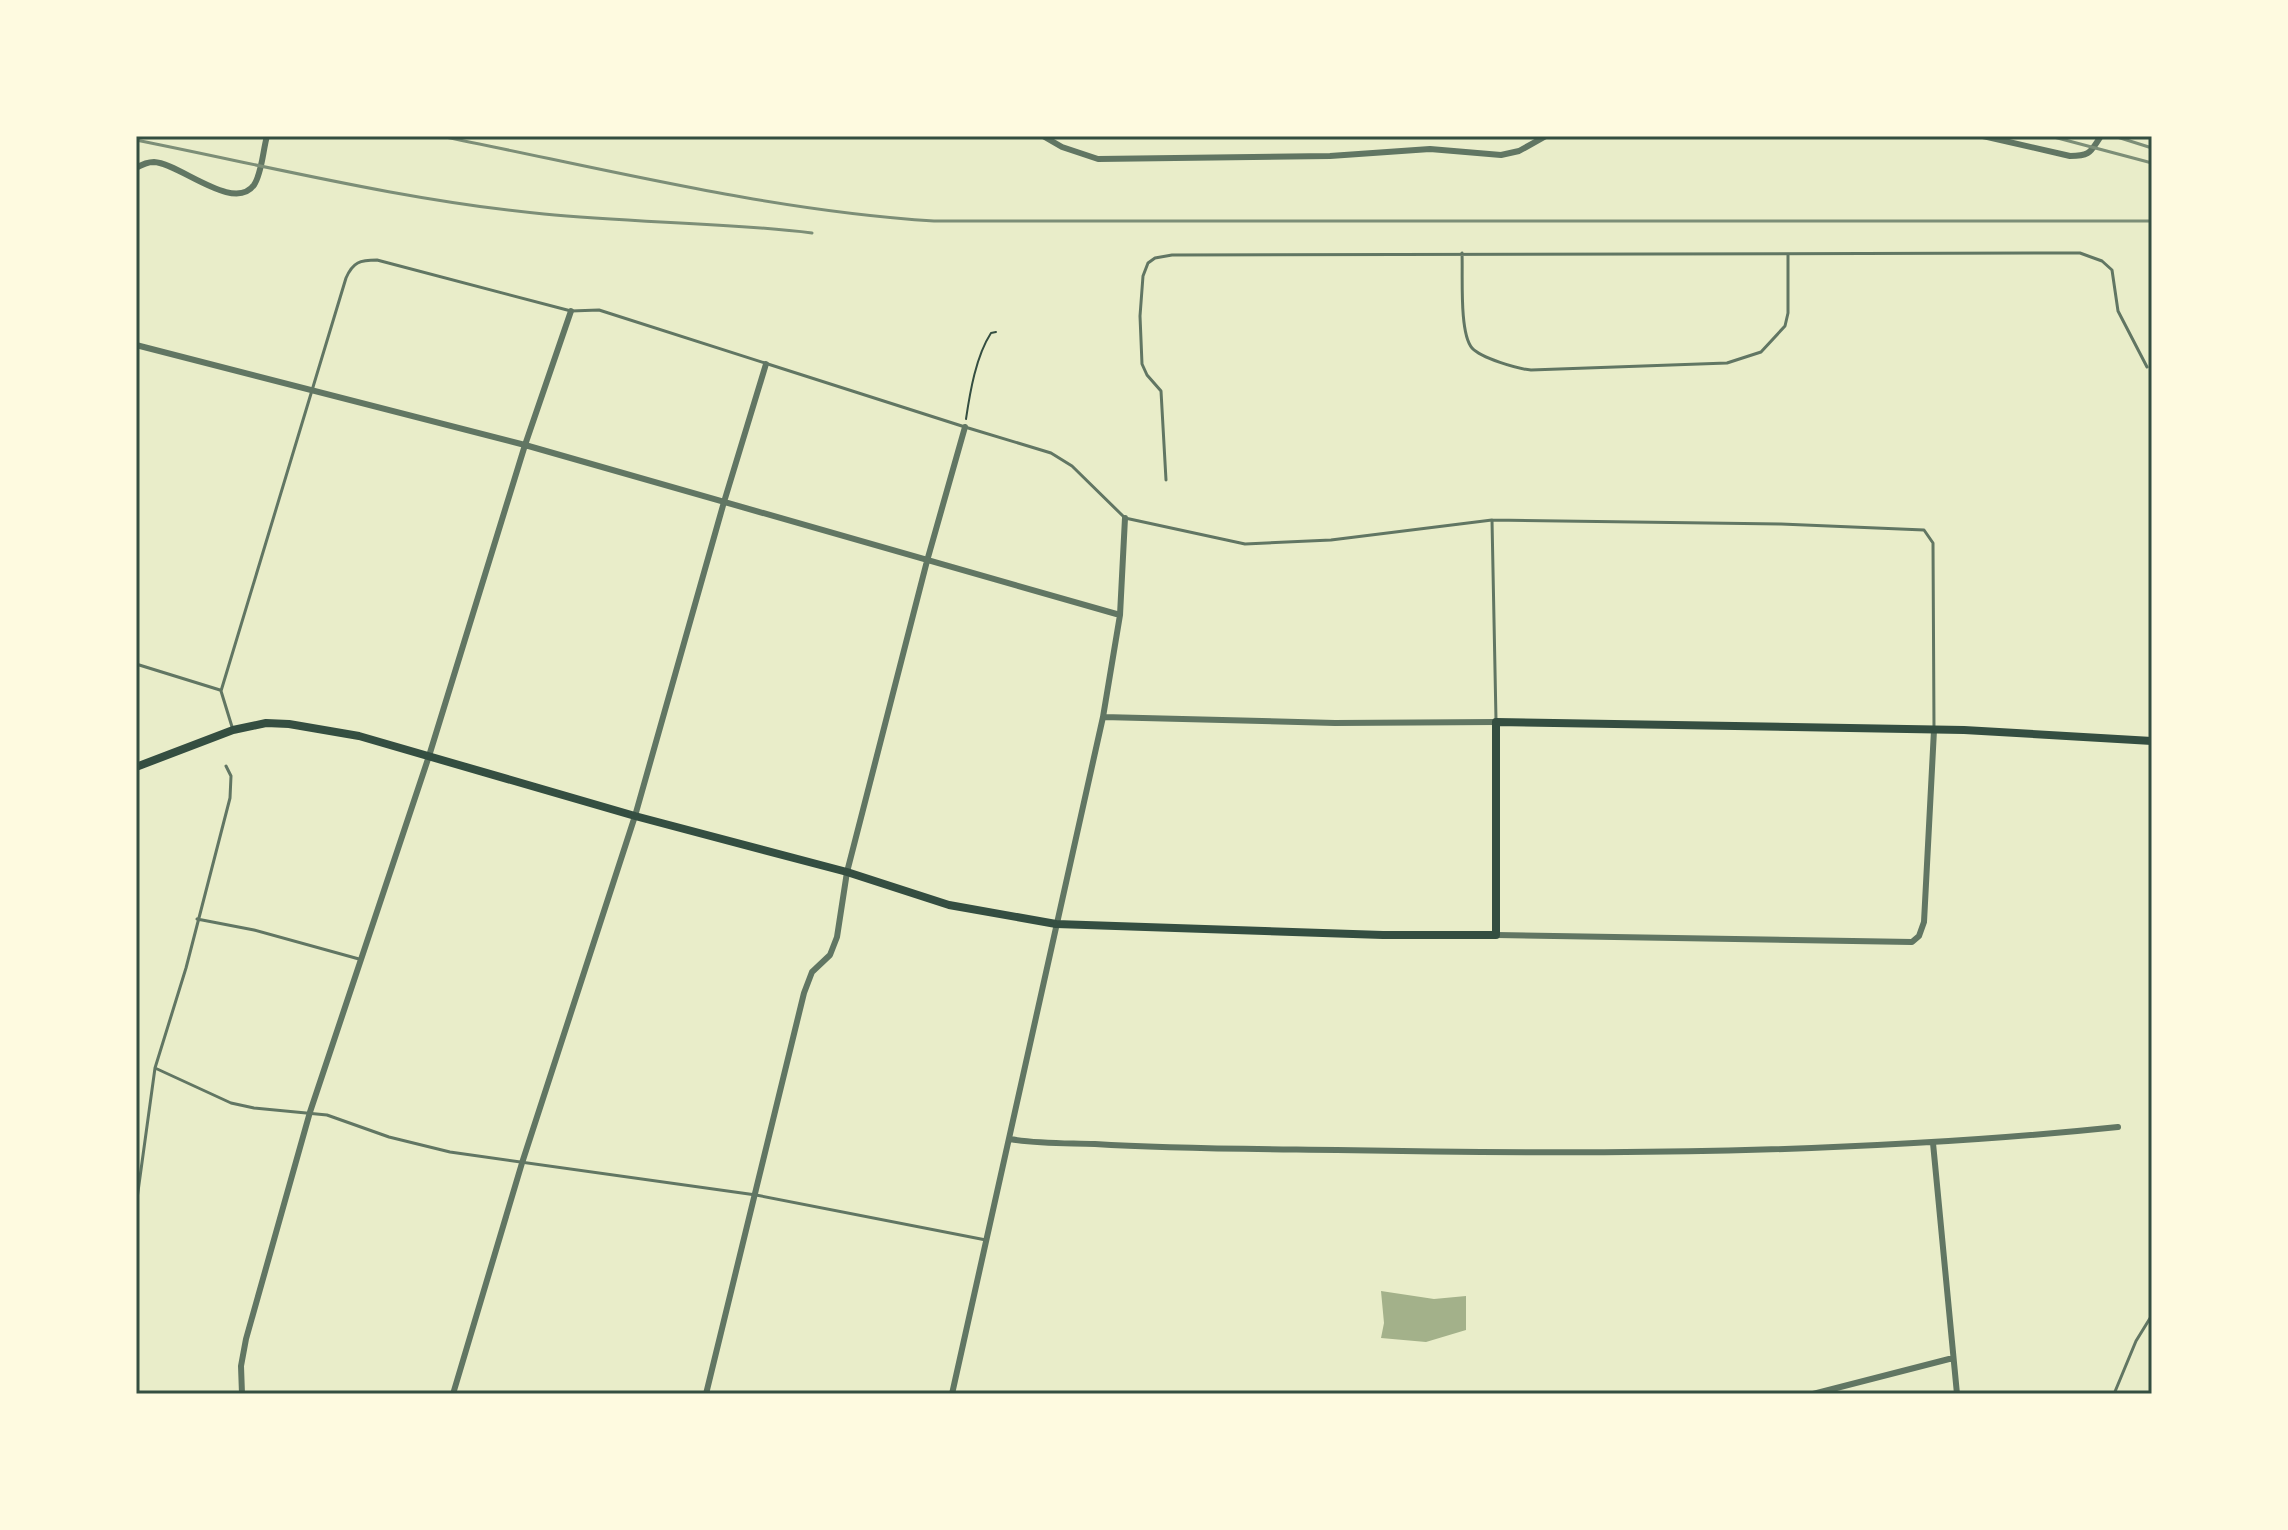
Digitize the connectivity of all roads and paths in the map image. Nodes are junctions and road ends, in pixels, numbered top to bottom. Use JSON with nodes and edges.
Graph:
{"nodes":[{"id":1,"x":267,"y":136,"type":"edge"},
{"id":2,"x":1043,"y":136,"type":"edge"},
{"id":3,"x":1546,"y":136,"type":"edge"},
{"id":4,"x":1983,"y":136,"type":"edge"},
{"id":5,"x":2101,"y":136,"type":"edge"},
{"id":6,"x":136,"y":168,"type":"edge"},
{"id":7,"x":1462,"y":253,"type":"junction"},
{"id":8,"x":1788,"y":254,"type":"junction"},
{"id":9,"x":571,"y":311,"type":"junction"},
{"id":10,"x":996,"y":332,"type":"dead end"},
{"id":11,"x":136,"y":345,"type":"edge"},
{"id":12,"x":766,"y":364,"type":"junction"},
{"id":13,"x":2147,"y":367,"type":"dead end"},
{"id":14,"x":313,"y":389,"type":"junction"},
{"id":15,"x":965,"y":427,"type":"junction"},
{"id":16,"x":525,"y":445,"type":"junction"},
{"id":17,"x":1166,"y":480,"type":"dead end"},
{"id":18,"x":724,"y":502,"type":"junction"},
{"id":19,"x":1125,"y":518,"type":"junction"},
{"id":20,"x":1492,"y":520,"type":"junction"},
{"id":21,"x":927,"y":561,"type":"junction"},
{"id":22,"x":1120,"y":615,"type":"junction"},
{"id":23,"x":136,"y":664,"type":"edge"},
{"id":24,"x":221,"y":691,"type":"junction"},
{"id":25,"x":1103,"y":717,"type":"junction"},
{"id":26,"x":1496,"y":722,"type":"junction"},
{"id":27,"x":233,"y":730,"type":"junction"},
{"id":28,"x":1934,"y":730,"type":"junction"},
{"id":29,"x":2152,"y":741,"type":"edge"},
{"id":30,"x":429,"y":756,"type":"junction"},
{"id":31,"x":226,"y":766,"type":"dead end"},
{"id":32,"x":136,"y":767,"type":"edge"},
{"id":33,"x":635,"y":816,"type":"junction"},
{"id":34,"x":847,"y":872,"type":"junction"},
{"id":35,"x":197,"y":919,"type":"junction"},
{"id":36,"x":1056,"y":924,"type":"junction"},
{"id":37,"x":1496,"y":935,"type":"junction"},
{"id":38,"x":359,"y":959,"type":"junction"},
{"id":39,"x":155,"y":1068,"type":"junction"},
{"id":40,"x":310,"y":1112,"type":"junction"},
{"id":41,"x":2118,"y":1127,"type":"dead end"},
{"id":42,"x":1010,"y":1139,"type":"junction"},
{"id":43,"x":1933,"y":1143,"type":"junction"},
{"id":44,"x":522,"y":1163,"type":"junction"},
{"id":45,"x":756,"y":1195,"type":"junction"},
{"id":46,"x":136,"y":1206,"type":"edge"},
{"id":47,"x":986,"y":1240,"type":"junction"},
{"id":48,"x":2152,"y":1315,"type":"edge"},
{"id":49,"x":1953,"y":1358,"type":"junction"},
{"id":50,"x":242,"y":1394,"type":"edge"},
{"id":51,"x":453,"y":1394,"type":"edge"},
{"id":52,"x":706,"y":1394,"type":"edge"},
{"id":53,"x":952,"y":1394,"type":"edge"},
{"id":54,"x":1813,"y":1394,"type":"edge"},
{"id":55,"x":1957,"y":1394,"type":"edge"},
{"id":56,"x":2114,"y":1394,"type":"edge"}],
"edges":[{"from":1,"to":6,"type":"street"},
{"from":2,"to":3,"type":"street"},
{"from":4,"to":5,"type":"street"},
{"from":7,"to":8,"type":"lane"},
{"from":7,"to":8,"type":"lane"},
{"from":7,"to":17,"type":"lane"},
{"from":8,"to":13,"type":"lane"},
{"from":9,"to":12,"type":"lane"},
{"from":9,"to":14,"type":"lane"},
{"from":9,"to":16,"type":"street"},
{"from":10,"to":15,"type":"path"},
{"from":11,"to":14,"type":"street"},
{"from":12,"to":15,"type":"lane"},
{"from":12,"to":18,"type":"street"},
{"from":14,"to":16,"type":"street"},
{"from":14,"to":24,"type":"lane"},
{"from":15,"to":19,"type":"lane"},
{"from":15,"to":21,"type":"street"},
{"from":16,"to":18,"type":"street"},
{"from":16,"to":30,"type":"street"},
{"from":18,"to":21,"type":"street"},
{"from":18,"to":33,"type":"street"},
{"from":19,"to":20,"type":"lane"},
{"from":19,"to":22,"type":"street"},
{"from":20,"to":26,"type":"lane"},
{"from":20,"to":28,"type":"lane"},
{"from":21,"to":22,"type":"street"},
{"from":21,"to":34,"type":"street"},
{"from":22,"to":25,"type":"street"},
{"from":23,"to":24,"type":"lane"},
{"from":24,"to":27,"type":"lane"},
{"from":25,"to":26,"type":"street"},
{"from":25,"to":36,"type":"street"},
{"from":26,"to":28,"type":"main road"},
{"from":26,"to":37,"type":"main road"},
{"from":27,"to":30,"type":"main road"},
{"from":27,"to":32,"type":"main road"},
{"from":28,"to":29,"type":"main road"},
{"from":28,"to":37,"type":"street"},
{"from":30,"to":33,"type":"main road"},
{"from":30,"to":38,"type":"street"},
{"from":31,"to":35,"type":"lane"},
{"from":33,"to":34,"type":"main road"},
{"from":33,"to":44,"type":"street"},
{"from":34,"to":36,"type":"main road"},
{"from":34,"to":45,"type":"street"},
{"from":35,"to":38,"type":"lane"},
{"from":35,"to":39,"type":"lane"},
{"from":36,"to":37,"type":"main road"},
{"from":36,"to":42,"type":"street"},
{"from":38,"to":40,"type":"street"},
{"from":39,"to":40,"type":"lane"},
{"from":39,"to":46,"type":"lane"},
{"from":40,"to":44,"type":"lane"},
{"from":40,"to":50,"type":"street"},
{"from":41,"to":43,"type":"street"},
{"from":42,"to":43,"type":"street"},
{"from":42,"to":47,"type":"street"},
{"from":43,"to":49,"type":"street"},
{"from":44,"to":45,"type":"lane"},
{"from":44,"to":51,"type":"street"},
{"from":45,"to":47,"type":"lane"},
{"from":45,"to":52,"type":"street"},
{"from":47,"to":53,"type":"street"},
{"from":48,"to":56,"type":"lane"},
{"from":49,"to":54,"type":"street"},
{"from":49,"to":55,"type":"street"}]}
